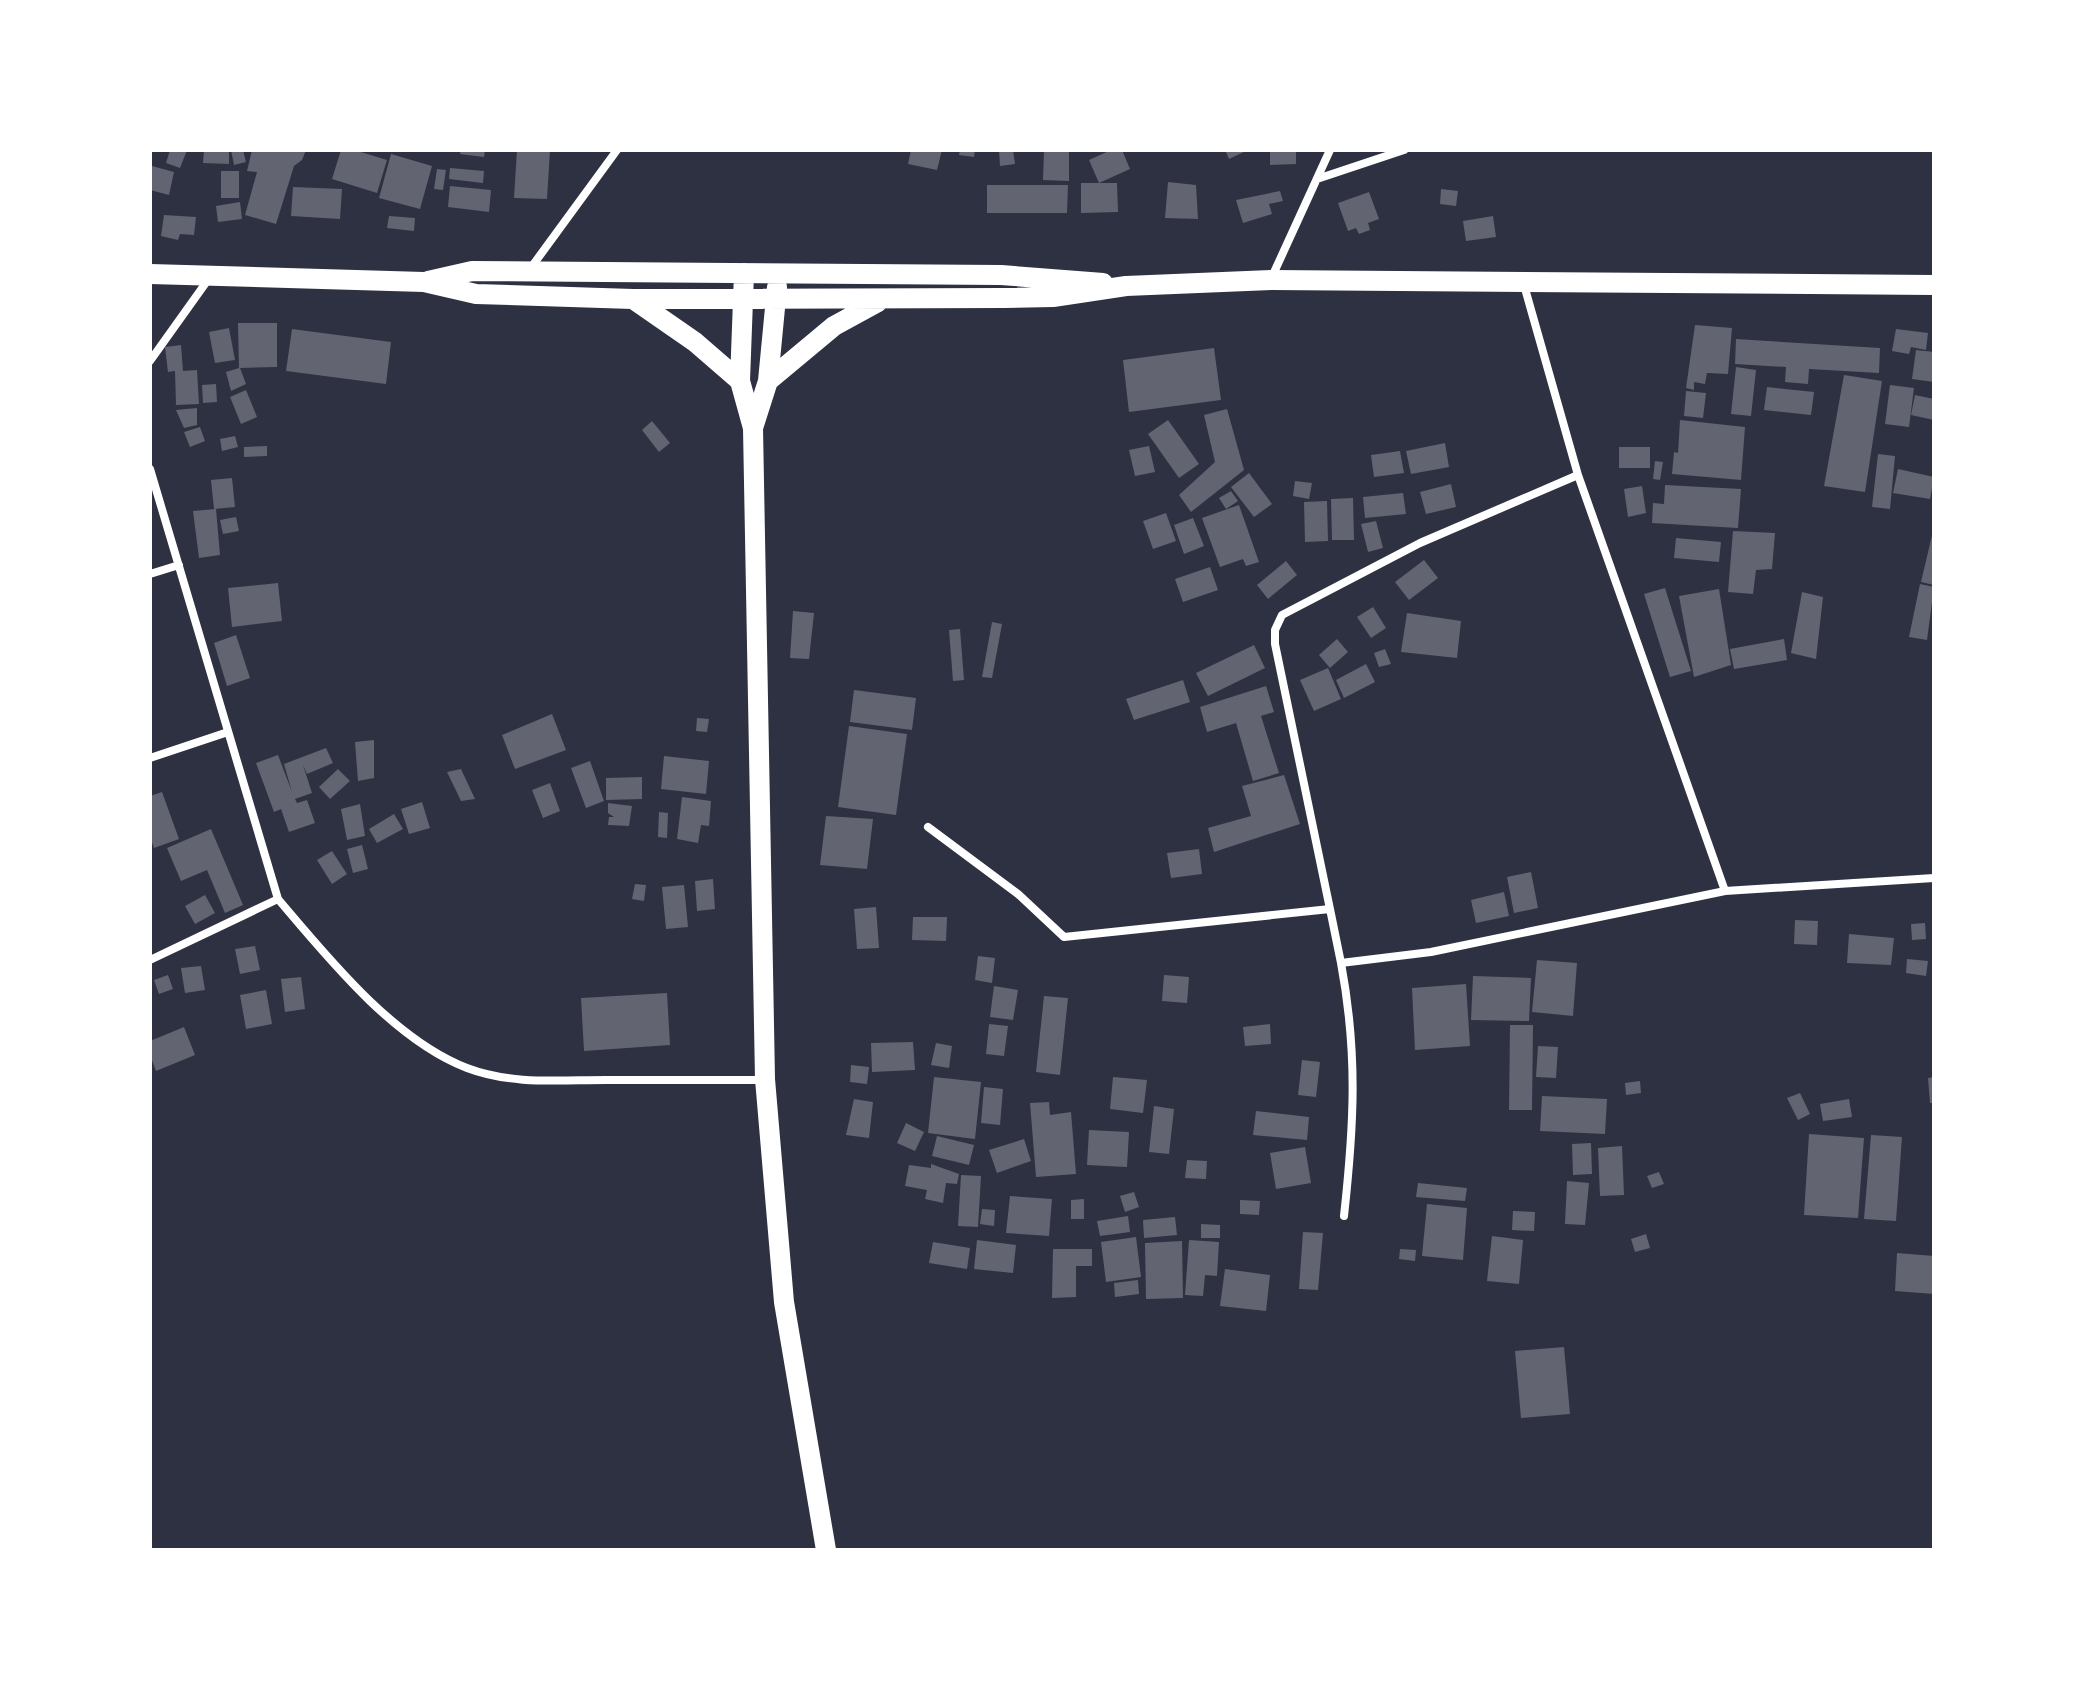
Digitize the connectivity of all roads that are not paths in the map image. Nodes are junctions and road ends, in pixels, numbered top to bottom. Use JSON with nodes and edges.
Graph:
{"nodes":[{"id":1,"x":617,"y":150,"type":"edge"},
{"id":2,"x":1330,"y":150,"type":"edge"},
{"id":3,"x":1404,"y":150,"type":"edge"},
{"id":4,"x":1317,"y":179,"type":"junction"},
{"id":5,"x":528,"y":272,"type":"junction"},
{"id":6,"x":744,"y":273,"type":"junction"},
{"id":7,"x":150,"y":274,"type":"edge"},
{"id":8,"x":777,"y":274,"type":"junction"},
{"id":9,"x":212,"y":275,"type":"junction"},
{"id":10,"x":1271,"y":280,"type":"junction"},
{"id":11,"x":424,"y":282,"type":"junction"},
{"id":12,"x":1524,"y":284,"type":"junction"},
{"id":13,"x":1934,"y":285,"type":"edge"},
{"id":14,"x":1126,"y":286,"type":"junction"},
{"id":15,"x":633,"y":299,"type":"junction"},
{"id":16,"x":744,"y":299,"type":"junction"},
{"id":17,"x":777,"y":299,"type":"junction"},
{"id":18,"x":882,"y":300,"type":"junction"},
{"id":19,"x":150,"y":361,"type":"edge"},
{"id":20,"x":740,"y":381,"type":"junction"},
{"id":21,"x":768,"y":381,"type":"junction"},
{"id":22,"x":753,"y":428,"type":"junction"},
{"id":23,"x":150,"y":469,"type":"edge"},
{"id":24,"x":1578,"y":475,"type":"junction"},
{"id":25,"x":179,"y":565,"type":"junction"},
{"id":26,"x":150,"y":574,"type":"edge"},
{"id":27,"x":228,"y":732,"type":"junction"},
{"id":28,"x":150,"y":758,"type":"edge"},
{"id":29,"x":928,"y":827,"type":"dead end"},
{"id":30,"x":1934,"y":878,"type":"edge"},
{"id":31,"x":1725,"y":891,"type":"junction"},
{"id":32,"x":278,"y":899,"type":"junction"},
{"id":33,"x":1330,"y":909,"type":"junction"},
{"id":34,"x":150,"y":960,"type":"edge"},
{"id":35,"x":1341,"y":963,"type":"junction"},
{"id":36,"x":765,"y":1079,"type":"junction"},
{"id":37,"x":1344,"y":1216,"type":"dead end"},
{"id":38,"x":826,"y":1550,"type":"edge"}],
"edges":[{"from":1,"to":5,"type":"street"},
{"from":2,"to":4,"type":"street"},
{"from":3,"to":4,"type":"street"},
{"from":4,"to":10,"type":"street"},
{"from":5,"to":6,"type":"highway"},
{"from":5,"to":11,"type":"highway"},
{"from":6,"to":8,"type":"highway"},
{"from":6,"to":16,"type":"highway"},
{"from":7,"to":9,"type":"highway"},
{"from":8,"to":14,"type":"highway"},
{"from":8,"to":17,"type":"highway"},
{"from":9,"to":11,"type":"highway"},
{"from":9,"to":19,"type":"street"},
{"from":10,"to":12,"type":"highway"},
{"from":10,"to":14,"type":"highway"},
{"from":11,"to":15,"type":"highway"},
{"from":12,"to":13,"type":"highway"},
{"from":12,"to":24,"type":"street"},
{"from":14,"to":18,"type":"highway"},
{"from":15,"to":16,"type":"highway"},
{"from":15,"to":20,"type":"highway"},
{"from":16,"to":17,"type":"highway"},
{"from":16,"to":20,"type":"highway"},
{"from":17,"to":18,"type":"highway"},
{"from":17,"to":21,"type":"highway"},
{"from":18,"to":21,"type":"highway"},
{"from":20,"to":22,"type":"highway"},
{"from":21,"to":22,"type":"highway"},
{"from":22,"to":36,"type":"highway"},
{"from":23,"to":25,"type":"street"},
{"from":24,"to":31,"type":"street"},
{"from":24,"to":33,"type":"street"},
{"from":25,"to":26,"type":"street"},
{"from":25,"to":27,"type":"street"},
{"from":27,"to":28,"type":"street"},
{"from":27,"to":32,"type":"street"},
{"from":29,"to":33,"type":"street"},
{"from":30,"to":31,"type":"street"},
{"from":31,"to":35,"type":"street"},
{"from":32,"to":34,"type":"street"},
{"from":32,"to":36,"type":"street"},
{"from":33,"to":35,"type":"street"},
{"from":35,"to":37,"type":"street"},
{"from":36,"to":38,"type":"highway"}]}
